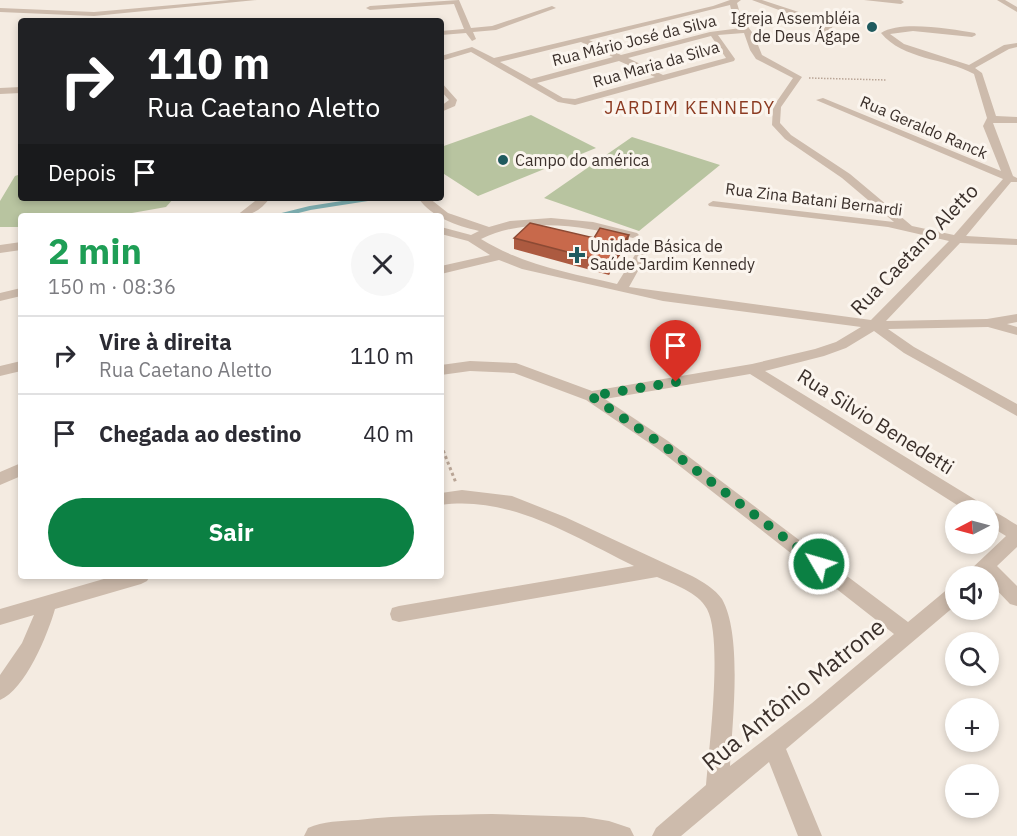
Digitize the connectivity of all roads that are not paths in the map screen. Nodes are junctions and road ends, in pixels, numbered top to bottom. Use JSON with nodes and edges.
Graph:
{"nodes":[{"id":1,"x":205,"y":0,"type":"edge"},
{"id":2,"x":254,"y":0,"type":"edge"},
{"id":3,"x":735,"y":0,"type":"edge"},
{"id":4,"x":755,"y":0,"type":"edge"},
{"id":5,"x":867,"y":0,"type":"edge"},
{"id":6,"x":1000,"y":0,"type":"edge"},
{"id":7,"x":457,"y":1,"type":"edge"},
{"id":8,"x":901,"y":2,"type":"dead end"},
{"id":9,"x":213,"y":3,"type":"junction"},
{"id":10,"x":716,"y":7,"type":"edge"},
{"id":11,"x":370,"y":8,"type":"dead end"},
{"id":12,"x":552,"y":8,"type":"dead end"},
{"id":13,"x":0,"y":10,"type":"edge"},
{"id":14,"x":1017,"y":10,"type":"edge"},
{"id":15,"x":95,"y":18,"type":"edge"},
{"id":16,"x":715,"y":30,"type":"junction"},
{"id":17,"x":747,"y":30,"type":"junction"},
{"id":18,"x":469,"y":31,"type":"junction"},
{"id":19,"x":444,"y":33,"type":"edge"},
{"id":20,"x":823,"y":35,"type":"dead end"},
{"id":21,"x":972,"y":35,"type":"dead end"},
{"id":22,"x":582,"y":40,"type":"junction"},
{"id":23,"x":1017,"y":45,"type":"edge"},
{"id":24,"x":472,"y":49,"type":"junction"},
{"id":25,"x":444,"y":58,"type":"edge"},
{"id":26,"x":622,"y":58,"type":"junction"},
{"id":27,"x":494,"y":61,"type":"junction"},
{"id":28,"x":971,"y":67,"type":"junction"},
{"id":29,"x":663,"y":78,"type":"junction"},
{"id":30,"x":529,"y":82,"type":"junction"},
{"id":31,"x":444,"y":89,"type":"edge"},
{"id":32,"x":18,"y":90,"type":"edge"},
{"id":33,"x":0,"y":91,"type":"edge"},
{"id":34,"x":820,"y":100,"type":"dead end"},
{"id":35,"x":444,"y":107,"type":"edge"},
{"id":36,"x":992,"y":118,"type":"junction"},
{"id":37,"x":1017,"y":120,"type":"edge"},
{"id":38,"x":1013,"y":179,"type":"edge"},
{"id":39,"x":262,"y":201,"type":"edge"},
{"id":40,"x":425,"y":201,"type":"edge"},
{"id":41,"x":713,"y":204,"type":"dead end"},
{"id":42,"x":247,"y":213,"type":"edge"},
{"id":43,"x":440,"y":213,"type":"edge"},
{"id":44,"x":444,"y":215,"type":"edge"},
{"id":45,"x":907,"y":227,"type":"junction"},
{"id":46,"x":487,"y":230,"type":"junction"},
{"id":47,"x":444,"y":231,"type":"edge"},
{"id":48,"x":633,"y":235,"type":"dead end"},
{"id":49,"x":472,"y":239,"type":"junction"},
{"id":50,"x":957,"y":239,"type":"junction"},
{"id":51,"x":1017,"y":242,"type":"edge"},
{"id":52,"x":18,"y":246,"type":"edge"},
{"id":53,"x":0,"y":249,"type":"edge"},
{"id":54,"x":642,"y":253,"type":"dead end"},
{"id":55,"x":500,"y":256,"type":"junction"},
{"id":56,"x":444,"y":269,"type":"edge"},
{"id":57,"x":621,"y":290,"type":"junction"},
{"id":58,"x":18,"y":293,"type":"edge"},
{"id":59,"x":0,"y":297,"type":"edge"},
{"id":60,"x":1017,"y":318,"type":"edge"},
{"id":61,"x":987,"y":323,"type":"junction"},
{"id":62,"x":874,"y":325,"type":"junction"},
{"id":63,"x":1017,"y":331,"type":"edge"},
{"id":64,"x":18,"y":367,"type":"edge"},
{"id":65,"x":752,"y":369,"type":"junction"},
{"id":66,"x":444,"y":370,"type":"edge"},
{"id":67,"x":0,"y":371,"type":"edge"},
{"id":68,"x":591,"y":396,"type":"junction"},
{"id":69,"x":1017,"y":411,"type":"edge"},
{"id":70,"x":18,"y":471,"type":"edge"},
{"id":71,"x":18,"y":477,"type":"edge"},
{"id":72,"x":0,"y":480,"type":"edge"},
{"id":73,"x":444,"y":499,"type":"edge"},
{"id":74,"x":962,"y":500,"type":"edge"},
{"id":75,"x":999,"y":523,"type":"edge"},
{"id":76,"x":1017,"y":535,"type":"edge"},
{"id":77,"x":986,"y":566,"type":"edge"},
{"id":78,"x":658,"y":569,"type":"junction"},
{"id":79,"x":131,"y":579,"type":"edge"},
{"id":80,"x":999,"y":585,"type":"edge"},
{"id":81,"x":1017,"y":598,"type":"edge"},
{"id":82,"x":945,"y":602,"type":"edge"},
{"id":83,"x":47,"y":603,"type":"junction"},
{"id":84,"x":399,"y":614,"type":"dead end"},
{"id":85,"x":0,"y":617,"type":"edge"},
{"id":86,"x":908,"y":633,"type":"junction"},
{"id":87,"x":0,"y":690,"type":"edge"},
{"id":88,"x":774,"y":747,"type":"junction"},
{"id":89,"x":717,"y":790,"type":"junction"},
{"id":90,"x":316,"y":836,"type":"edge"},
{"id":91,"x":622,"y":836,"type":"edge"},
{"id":92,"x":664,"y":836,"type":"edge"},
{"id":93,"x":810,"y":836,"type":"edge"}],
"edges":[{"from":1,"to":9,"type":"street"},
{"from":2,"to":9,"type":"street"},
{"from":3,"to":10,"type":"street"},
{"from":3,"to":17,"type":"street"},
{"from":4,"to":20,"type":"street"},
{"from":5,"to":8,"type":"street"},
{"from":6,"to":14,"type":"street"},
{"from":7,"to":11,"type":"street"},
{"from":7,"to":18,"type":"street"},
{"from":9,"to":15,"type":"street"},
{"from":10,"to":22,"type":"street"},
{"from":12,"to":18,"type":"street"},
{"from":13,"to":15,"type":"street"},
{"from":16,"to":17,"type":"street","name":"Rua Mário José da Silva"},
{"from":16,"to":26,"type":"street","name":"Rua Mário José da Silva"},
{"from":16,"to":29,"type":"street","name":"Rua Maria da Silva"},
{"from":17,"to":45,"type":"street"},
{"from":18,"to":19,"type":"street"},
{"from":18,"to":24,"type":"street"},
{"from":21,"to":28,"type":"street"},
{"from":22,"to":26,"type":"street"},
{"from":22,"to":27,"type":"street"},
{"from":23,"to":28,"type":"street"},
{"from":24,"to":25,"type":"street"},
{"from":24,"to":27,"type":"street"},
{"from":26,"to":29,"type":"street"},
{"from":26,"to":30,"type":"street","name":"Rua Mário José da Silva"},
{"from":27,"to":30,"type":"street"},
{"from":28,"to":36,"type":"street"},
{"from":29,"to":30,"type":"street","name":"Rua Maria da Silva"},
{"from":31,"to":35,"type":"street"},
{"from":32,"to":33,"type":"street"},
{"from":34,"to":38,"type":"street","name":"Rua Geraldo Ranck"},
{"from":36,"to":37,"type":"street"},
{"from":36,"to":38,"type":"street"},
{"from":38,"to":50,"type":"street","name":"Rua Caetano Aletto"},
{"from":39,"to":42,"type":"street"},
{"from":40,"to":43,"type":"street"},
{"from":41,"to":45,"type":"street","name":"Rua Zina Batani Bernardi"},
{"from":44,"to":46,"type":"street"},
{"from":45,"to":50,"type":"street","name":"Rua Zina Batani Bernardi"},
{"from":46,"to":48,"type":"street"},
{"from":46,"to":49,"type":"street"},
{"from":47,"to":49,"type":"street"},
{"from":49,"to":55,"type":"street"},
{"from":50,"to":51,"type":"street","name":"Rua Zina Batani Bernardi"},
{"from":50,"to":62,"type":"street","name":"Rua Caetano Aletto"},
{"from":52,"to":53,"type":"street"},
{"from":54,"to":57,"type":"street"},
{"from":55,"to":56,"type":"street"},
{"from":55,"to":57,"type":"street"},
{"from":57,"to":62,"type":"street"},
{"from":58,"to":59,"type":"street"},
{"from":60,"to":61,"type":"street"},
{"from":61,"to":62,"type":"street"},
{"from":61,"to":63,"type":"street"},
{"from":62,"to":65,"type":"street","name":"Rua Caetano Aletto"},
{"from":62,"to":69,"type":"street"},
{"from":64,"to":67,"type":"street"},
{"from":65,"to":68,"type":"street","name":"Rua Caetano Aletto"},
{"from":65,"to":74,"type":"street","name":"Rua Silvio Benedetti"},
{"from":66,"to":68,"type":"street","name":"Rua Caetano Aletto"},
{"from":68,"to":86,"type":"street"},
{"from":70,"to":72,"type":"street"},
{"from":71,"to":72,"type":"street"},
{"from":73,"to":78,"type":"street"},
{"from":75,"to":76,"type":"street"},
{"from":76,"to":77,"type":"street"},
{"from":78,"to":84,"type":"street"},
{"from":78,"to":89,"type":"street"},
{"from":79,"to":83,"type":"street"},
{"from":80,"to":81,"type":"street"},
{"from":82,"to":86,"type":"street","name":"Rua Antônio Matrone"},
{"from":83,"to":85,"type":"street"},
{"from":83,"to":87,"type":"street"},
{"from":86,"to":88,"type":"street","name":"Rua Antônio Matrone"},
{"from":88,"to":89,"type":"street","name":"Rua Antônio Matrone"},
{"from":88,"to":93,"type":"street"},
{"from":89,"to":92,"type":"street","name":"Rua Antônio Matrone"},
{"from":90,"to":91,"type":"street"}]}
